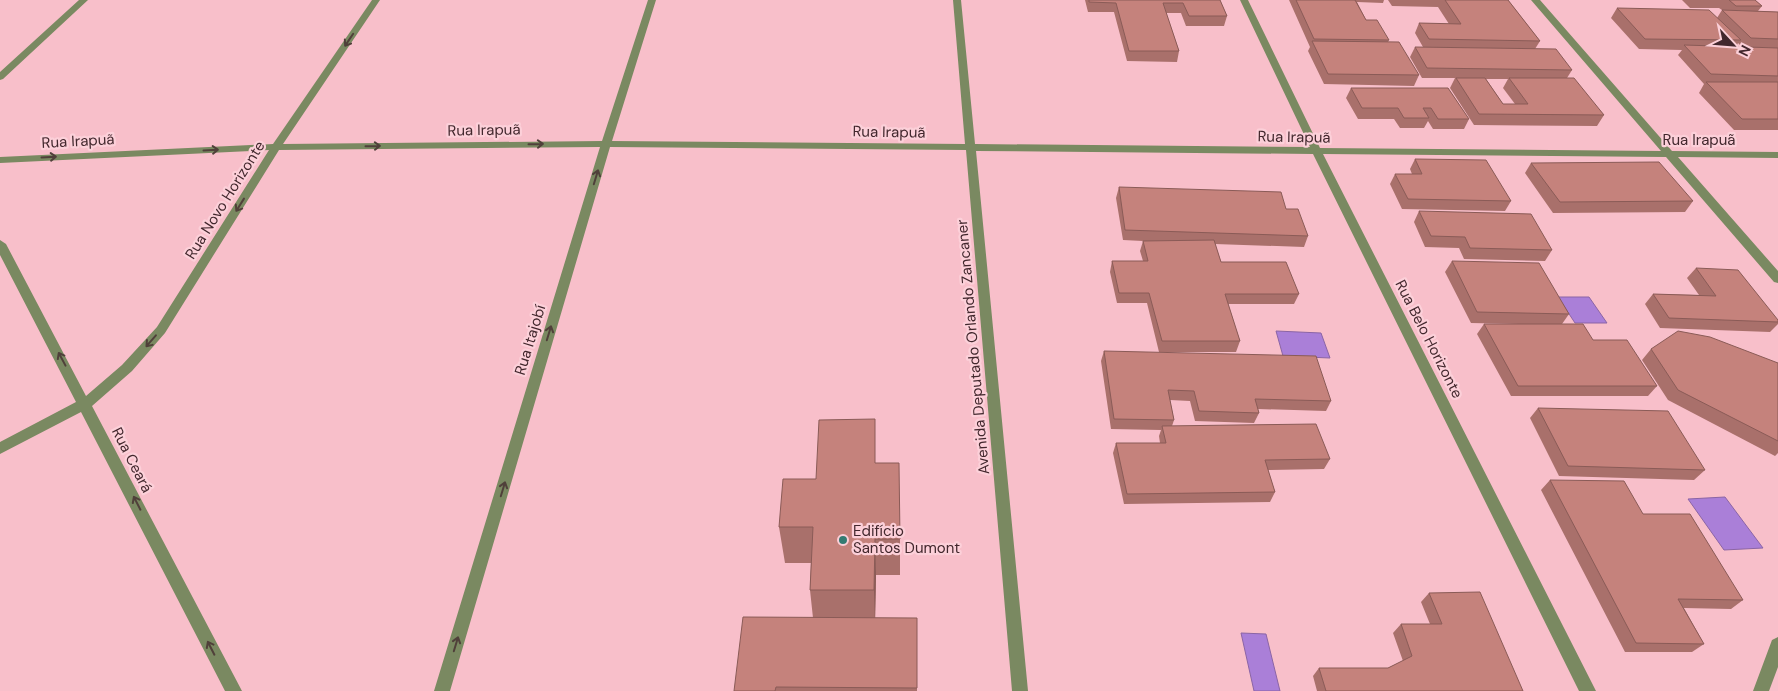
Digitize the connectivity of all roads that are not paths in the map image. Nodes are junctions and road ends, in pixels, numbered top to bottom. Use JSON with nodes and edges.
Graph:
{"nodes":[{"id":1,"x":84,"y":0,"type":"edge"},
{"id":2,"x":376,"y":0,"type":"edge"},
{"id":3,"x":652,"y":0,"type":"edge"},
{"id":4,"x":956,"y":0,"type":"edge"},
{"id":5,"x":1244,"y":0,"type":"edge"},
{"id":6,"x":1535,"y":0,"type":"edge"},
{"id":7,"x":0,"y":77,"type":"edge"},
{"id":8,"x":606,"y":144,"type":"junction"},
{"id":9,"x":276,"y":147,"type":"junction"},
{"id":10,"x":972,"y":148,"type":"junction"},
{"id":11,"x":1316,"y":152,"type":"junction"},
{"id":12,"x":1669,"y":155,"type":"junction"},
{"id":13,"x":1778,"y":155,"type":"edge"},
{"id":14,"x":0,"y":160,"type":"edge"},
{"id":15,"x":0,"y":244,"type":"edge"},
{"id":16,"x":1778,"y":279,"type":"edge"},
{"id":17,"x":85,"y":404,"type":"junction"},
{"id":18,"x":0,"y":448,"type":"edge"},
{"id":19,"x":1778,"y":646,"type":"edge"},
{"id":20,"x":234,"y":691,"type":"edge"},
{"id":21,"x":442,"y":691,"type":"edge"},
{"id":22,"x":1020,"y":691,"type":"edge"},
{"id":23,"x":1588,"y":691,"type":"edge"},
{"id":24,"x":1761,"y":691,"type":"edge"}],
"edges":[{"from":1,"to":7,"type":"street"},
{"from":2,"to":9,"type":"street","name":"Rua Novo Horizonte","one_way":true},
{"from":3,"to":8,"type":"street","name":"Rua Itajobí"},
{"from":4,"to":10,"type":"street","name":"Avenida Deputado Orlando Zancaner"},
{"from":5,"to":11,"type":"street","name":"Rua Belo Horizonte"},
{"from":6,"to":12,"type":"street"},
{"from":9,"to":8,"type":"street","name":"Rua Irapuã","one_way":true},
{"from":8,"to":10,"type":"street","name":"Rua Irapuã"},
{"from":21,"to":8,"type":"street","name":"Rua Itajobí","one_way":true},
{"from":14,"to":9,"type":"street","name":"Rua Irapuã","one_way":true},
{"from":9,"to":17,"type":"street","name":"Rua Novo Horizonte","one_way":true},
{"from":10,"to":11,"type":"street","name":"Rua Irapuã"},
{"from":10,"to":22,"type":"street","name":"Avenida Deputado Orlando Zancaner"},
{"from":11,"to":12,"type":"street","name":"Rua Irapuã"},
{"from":11,"to":23,"type":"street","name":"Rua Belo Horizonte"},
{"from":12,"to":13,"type":"street","name":"Rua Irapuã"},
{"from":12,"to":16,"type":"street"},
{"from":17,"to":15,"type":"street","name":"Rua Ceará","one_way":true},
{"from":17,"to":18,"type":"street","name":"Rua Novo Horizonte"},
{"from":20,"to":17,"type":"street","name":"Rua Ceará","one_way":true},
{"from":19,"to":24,"type":"street"}]}
